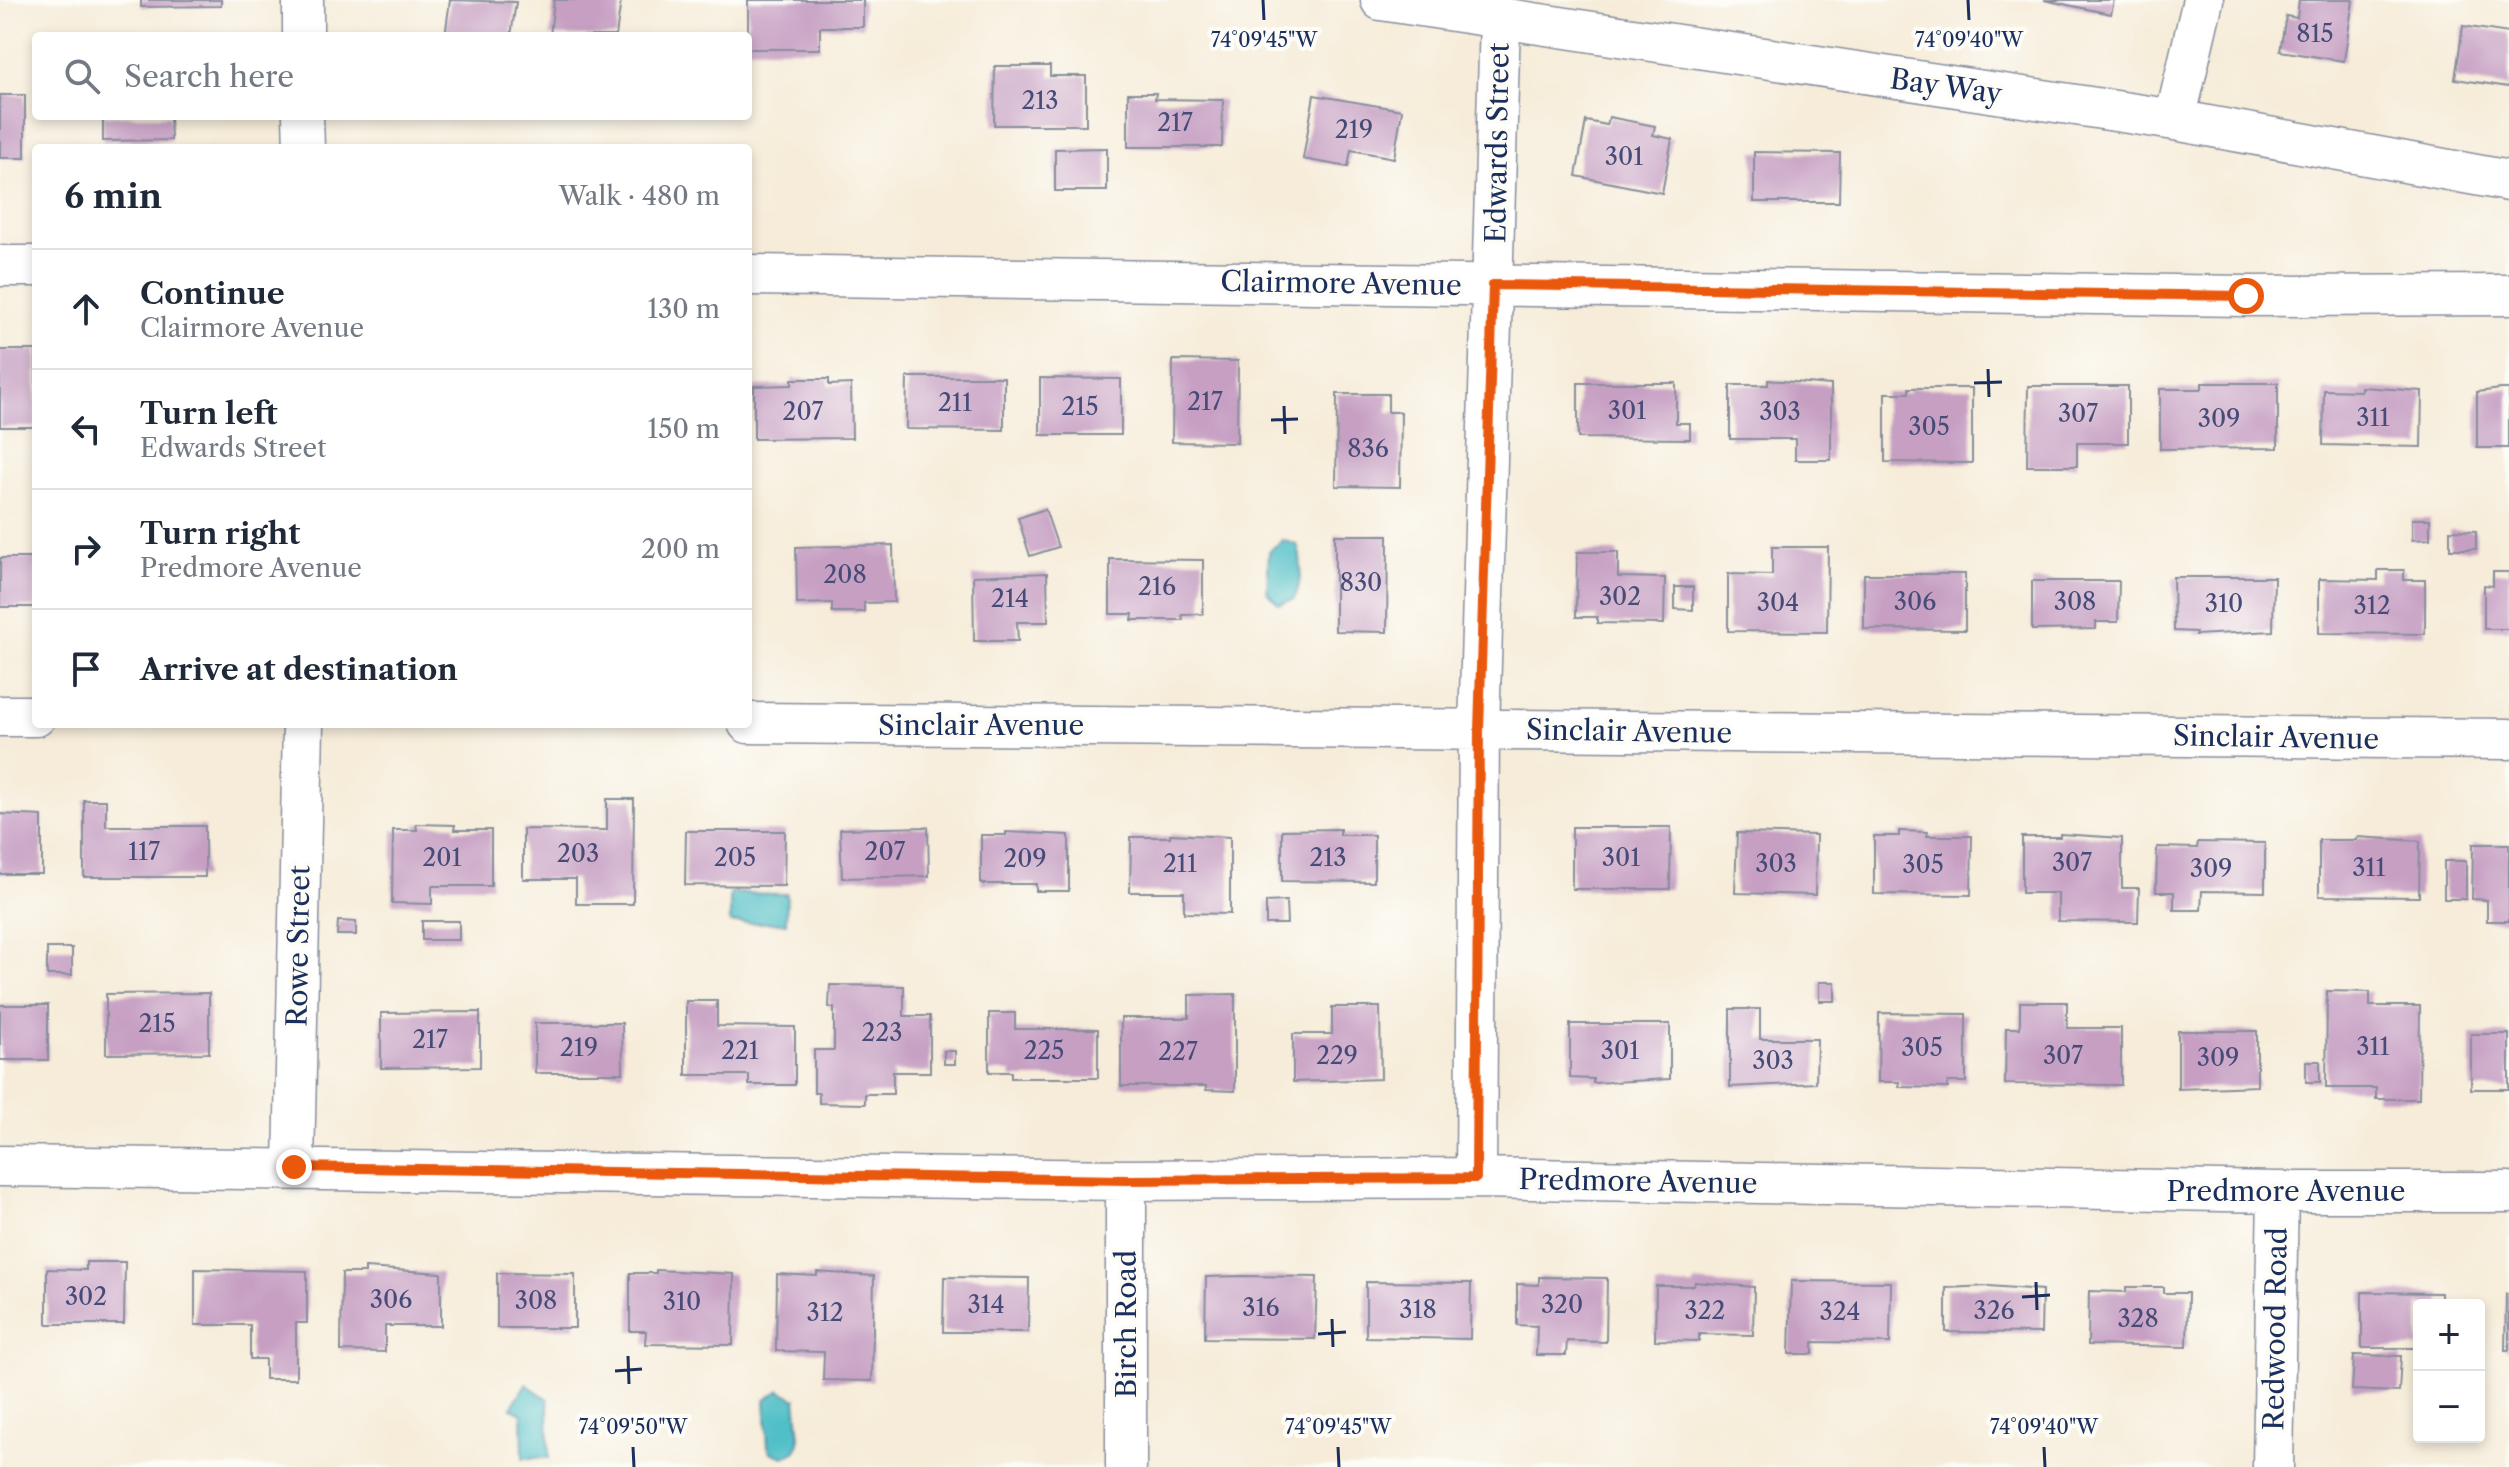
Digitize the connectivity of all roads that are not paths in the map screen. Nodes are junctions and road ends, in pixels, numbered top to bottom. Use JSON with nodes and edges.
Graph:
{"nodes":[{"id":1,"x":303,"y":0,"type":"edge"},
{"id":2,"x":1381,"y":0,"type":"edge"},
{"id":3,"x":2203,"y":0,"type":"edge"},
{"id":4,"x":1500,"y":20,"type":"junction"},
{"id":5,"x":303,"y":32,"type":"edge"},
{"id":6,"x":303,"y":120,"type":"edge"},
{"id":7,"x":2175,"y":120,"type":"junction"},
{"id":8,"x":304,"y":144,"type":"edge"},
{"id":9,"x":2509,"y":181,"type":"edge"},
{"id":10,"x":0,"y":266,"type":"edge"},
{"id":11,"x":32,"y":266,"type":"edge"},
{"id":12,"x":752,"y":275,"type":"edge"},
{"id":13,"x":1493,"y":285,"type":"junction"},
{"id":14,"x":2509,"y":295,"type":"edge"},
{"id":15,"x":0,"y":716,"type":"edge"},
{"id":16,"x":32,"y":716,"type":"edge"},
{"id":17,"x":752,"y":723,"type":"edge"},
{"id":18,"x":303,"y":728,"type":"edge"},
{"id":19,"x":1479,"y":730,"type":"junction"},
{"id":20,"x":2509,"y":739,"type":"edge"},
{"id":21,"x":0,"y":1166,"type":"edge"},
{"id":22,"x":294,"y":1167,"type":"junction"},
{"id":23,"x":1476,"y":1178,"type":"junction"},
{"id":24,"x":1126,"y":1180,"type":"junction"},
{"id":25,"x":2278,"y":1192,"type":"junction"},
{"id":26,"x":2509,"y":1192,"type":"edge"},
{"id":27,"x":1126,"y":1467,"type":"edge"},
{"id":28,"x":2273,"y":1467,"type":"edge"}],
"edges":[{"from":1,"to":5,"type":"street"},
{"from":2,"to":4,"type":"street","name":"Bay Way"},
{"from":3,"to":7,"type":"street"},
{"from":4,"to":7,"type":"street","name":"Bay Way"},
{"from":4,"to":13,"type":"street","name":"Edwards Street"},
{"from":6,"to":8,"type":"street"},
{"from":7,"to":9,"type":"street","name":"Bay Way"},
{"from":10,"to":11,"type":"street"},
{"from":12,"to":13,"type":"street","name":"Clairmore Avenue"},
{"from":13,"to":14,"type":"street","name":"Clairmore Avenue"},
{"from":13,"to":19,"type":"street","name":"Edwards Street"},
{"from":15,"to":16,"type":"street"},
{"from":17,"to":19,"type":"street","name":"Sinclair Avenue"},
{"from":18,"to":22,"type":"street","name":"Rowe Street"},
{"from":19,"to":20,"type":"street","name":"Sinclair Avenue"},
{"from":19,"to":23,"type":"street","name":"Edwards Street"},
{"from":21,"to":22,"type":"street","name":"Predmore Avenue"},
{"from":22,"to":24,"type":"street","name":"Predmore Avenue"},
{"from":23,"to":24,"type":"street","name":"Predmore Avenue"},
{"from":23,"to":25,"type":"street","name":"Predmore Avenue"},
{"from":24,"to":27,"type":"street","name":"Birch Road"},
{"from":25,"to":26,"type":"street","name":"Predmore Avenue"},
{"from":25,"to":28,"type":"street","name":"Redwood Road"}]}
